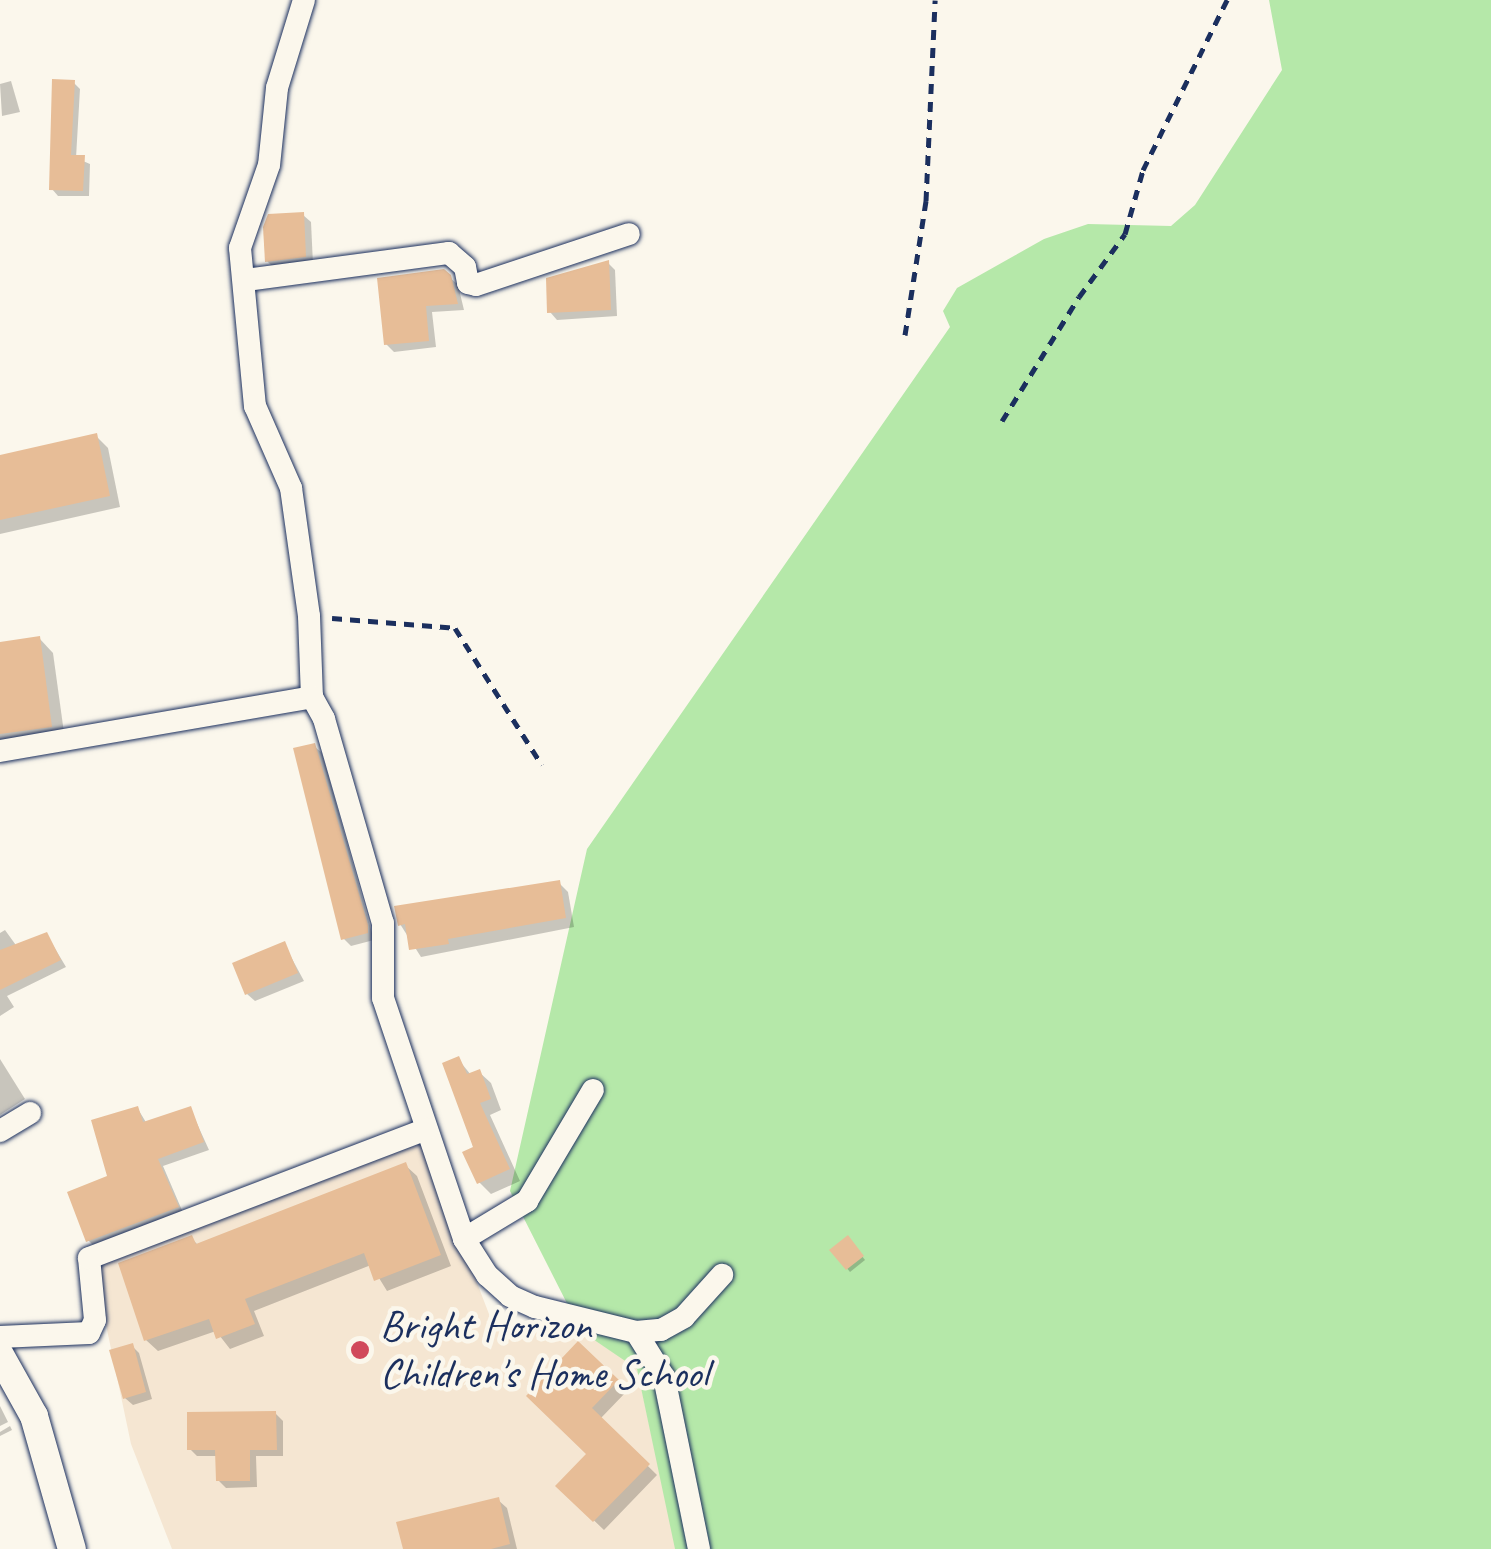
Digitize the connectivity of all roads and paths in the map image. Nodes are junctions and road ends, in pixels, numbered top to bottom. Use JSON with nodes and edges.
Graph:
{"nodes":[{"id":1,"x":304,"y":0,"type":"edge"},
{"id":2,"x":935,"y":0,"type":"edge"},
{"id":3,"x":1227,"y":0,"type":"edge"},
{"id":4,"x":630,"y":234,"type":"dead end"},
{"id":5,"x":246,"y":280,"type":"junction"},
{"id":6,"x":904,"y":335,"type":"dead end"},
{"id":7,"x":1002,"y":421,"type":"dead end"},
{"id":8,"x":309,"y":616,"type":"junction"},
{"id":9,"x":312,"y":697,"type":"junction"},
{"id":10,"x":0,"y":751,"type":"edge"},
{"id":11,"x":542,"y":765,"type":"dead end"},
{"id":12,"x":593,"y":1090,"type":"dead end"},
{"id":13,"x":30,"y":1113,"type":"dead end"},
{"id":14,"x":426,"y":1128,"type":"junction"},
{"id":15,"x":0,"y":1130,"type":"edge"},
{"id":16,"x":464,"y":1239,"type":"junction"},
{"id":17,"x":722,"y":1274,"type":"dead end"},
{"id":18,"x":636,"y":1332,"type":"junction"},
{"id":19,"x":0,"y":1337,"type":"edge"},
{"id":20,"x":0,"y":1355,"type":"edge"},
{"id":21,"x":72,"y":1549,"type":"edge"},
{"id":22,"x":699,"y":1549,"type":"edge"}],
"edges":[{"from":1,"to":5,"type":"street"},
{"from":2,"to":6,"type":"path"},
{"from":3,"to":7,"type":"path"},
{"from":4,"to":5,"type":"street"},
{"from":5,"to":8,"type":"street"},
{"from":8,"to":9,"type":"street"},
{"from":8,"to":11,"type":"path"},
{"from":9,"to":10,"type":"street"},
{"from":9,"to":14,"type":"street"},
{"from":12,"to":16,"type":"street"},
{"from":13,"to":15,"type":"street"},
{"from":14,"to":16,"type":"street"},
{"from":14,"to":19,"type":"street"},
{"from":16,"to":18,"type":"street"},
{"from":17,"to":18,"type":"street"},
{"from":18,"to":22,"type":"street"},
{"from":20,"to":21,"type":"street"}]}
